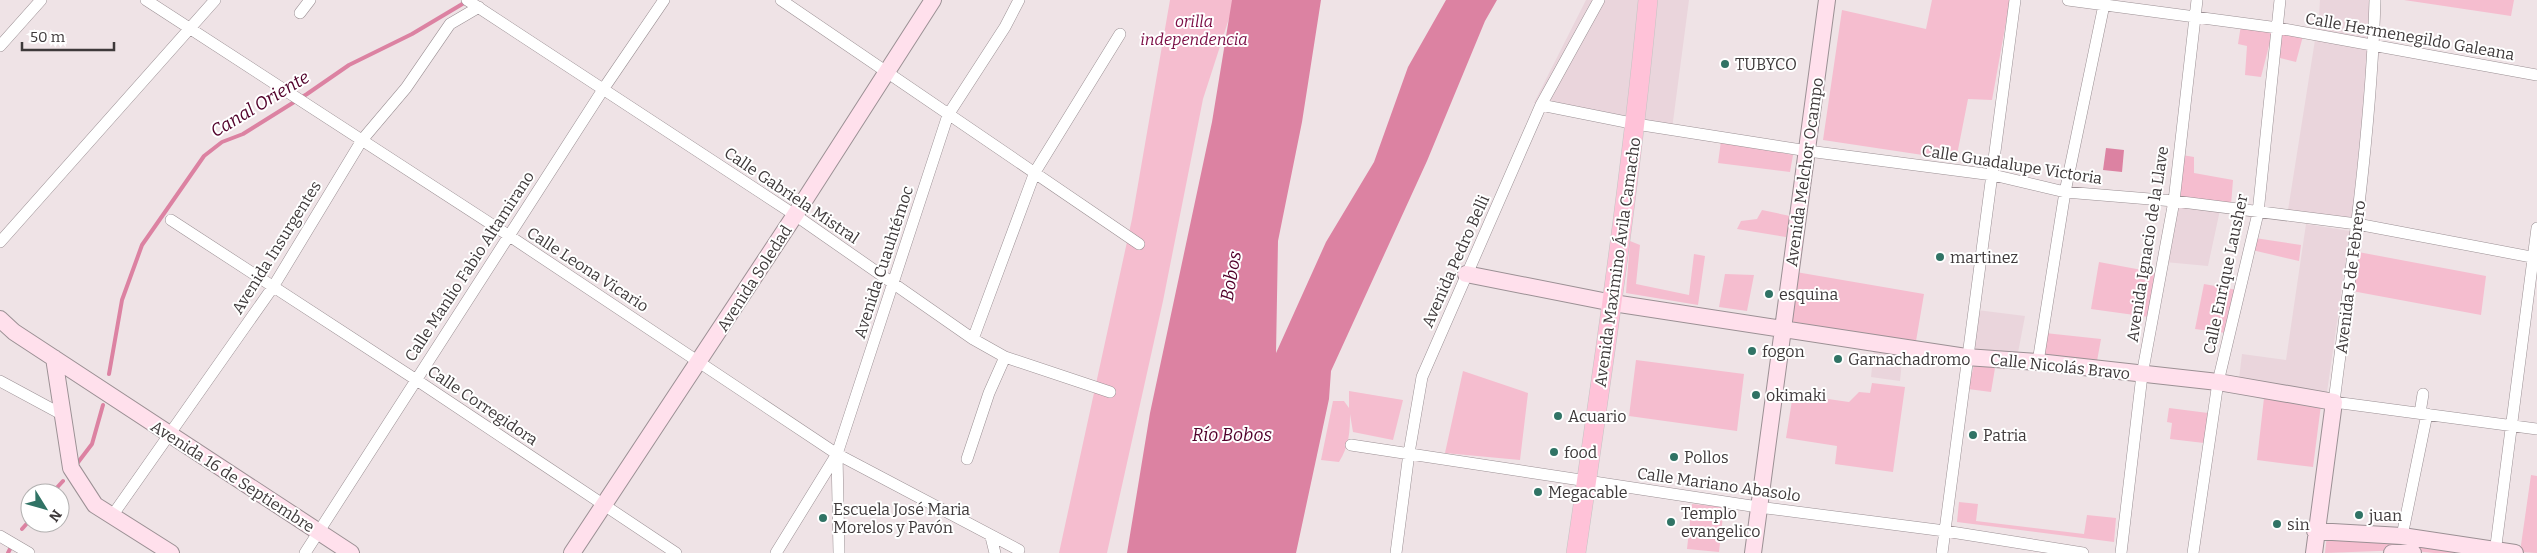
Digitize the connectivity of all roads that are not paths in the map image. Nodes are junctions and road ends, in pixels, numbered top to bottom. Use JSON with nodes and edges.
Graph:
{"nodes":[{"id":1,"x":41,"y":0,"type":"edge"},
{"id":2,"x":146,"y":0,"type":"edge"},
{"id":3,"x":215,"y":0,"type":"edge"},
{"id":4,"x":310,"y":0,"type":"edge"},
{"id":5,"x":467,"y":0,"type":"edge"},
{"id":6,"x":664,"y":0,"type":"edge"},
{"id":7,"x":781,"y":0,"type":"edge"},
{"id":8,"x":933,"y":0,"type":"edge"},
{"id":9,"x":1019,"y":0,"type":"edge"},
{"id":10,"x":1599,"y":0,"type":"edge"},
{"id":11,"x":1648,"y":0,"type":"edge"},
{"id":12,"x":1827,"y":0,"type":"edge"},
{"id":13,"x":2015,"y":0,"type":"edge"},
{"id":14,"x":2068,"y":0,"type":"edge"},
{"id":15,"x":2197,"y":0,"type":"edge"},
{"id":16,"x":2280,"y":0,"type":"edge"},
{"id":17,"x":2375,"y":0,"type":"edge"},
{"id":18,"x":2105,"y":2,"type":"edge"},
{"id":19,"x":479,"y":7,"type":"junction"},
{"id":20,"x":300,"y":13,"type":"dead end"},
{"id":21,"x":2195,"y":15,"type":"junction"},
{"id":22,"x":189,"y":28,"type":"junction"},
{"id":23,"x":2278,"y":28,"type":"junction"},
{"id":24,"x":1120,"y":34,"type":"dead end"},
{"id":25,"x":0,"y":46,"type":"edge"},
{"id":26,"x":2373,"y":46,"type":"junction"},
{"id":27,"x":886,"y":71,"type":"junction"},
{"id":28,"x":2537,"y":75,"type":"edge"},
{"id":29,"x":604,"y":88,"type":"junction"},
{"id":30,"x":1541,"y":105,"type":"junction"},
{"id":31,"x":948,"y":115,"type":"junction"},
{"id":32,"x":1636,"y":124,"type":"junction"},
{"id":33,"x":362,"y":140,"type":"junction"},
{"id":34,"x":1808,"y":151,"type":"junction"},
{"id":35,"x":1035,"y":172,"type":"junction"},
{"id":36,"x":1993,"y":176,"type":"junction"},
{"id":37,"x":2065,"y":192,"type":"junction"},
{"id":38,"x":2174,"y":201,"type":"junction"},
{"id":39,"x":2258,"y":213,"type":"junction"},
{"id":40,"x":795,"y":215,"type":"junction"},
{"id":41,"x":171,"y":220,"type":"dead end"},
{"id":42,"x":2357,"y":224,"type":"junction"},
{"id":43,"x":2537,"y":228,"type":"edge"},
{"id":44,"x":508,"y":235,"type":"junction"},
{"id":45,"x":0,"y":242,"type":"edge"},
{"id":46,"x":1139,"y":244,"type":"dead end"},
{"id":47,"x":2535,"y":257,"type":"edge"},
{"id":48,"x":1466,"y":274,"type":"junction"},
{"id":49,"x":894,"y":284,"type":"junction"},
{"id":50,"x":273,"y":288,"type":"junction"},
{"id":51,"x":1613,"y":303,"type":"junction"},
{"id":52,"x":0,"y":319,"type":"edge"},
{"id":53,"x":1782,"y":329,"type":"junction"},
{"id":54,"x":973,"y":339,"type":"junction"},
{"id":55,"x":1005,"y":357,"type":"junction"},
{"id":56,"x":1966,"y":357,"type":"junction"},
{"id":57,"x":54,"y":358,"type":"junction"},
{"id":58,"x":699,"y":362,"type":"junction"},
{"id":59,"x":2038,"y":362,"type":"junction"},
{"id":60,"x":2142,"y":375,"type":"junction"},
{"id":61,"x":415,"y":379,"type":"junction"},
{"id":62,"x":0,"y":381,"type":"edge"},
{"id":63,"x":2218,"y":382,"type":"junction"},
{"id":64,"x":1110,"y":392,"type":"dead end"},
{"id":65,"x":2423,"y":394,"type":"dead end"},
{"id":66,"x":2334,"y":402,"type":"junction"},
{"id":67,"x":2424,"y":413,"type":"junction"},
{"id":68,"x":63,"y":415,"type":"junction"},
{"id":69,"x":2513,"y":426,"type":"junction"},
{"id":70,"x":2537,"y":429,"type":"edge"},
{"id":71,"x":169,"y":434,"type":"junction"},
{"id":72,"x":1351,"y":445,"type":"dead end"},
{"id":73,"x":1409,"y":453,"type":"junction"},
{"id":74,"x":837,"y":454,"type":"junction"},
{"id":75,"x":967,"y":459,"type":"dead end"},
{"id":76,"x":1586,"y":482,"type":"junction"},
{"id":77,"x":603,"y":505,"type":"junction"},
{"id":78,"x":1758,"y":507,"type":"junction"},
{"id":79,"x":112,"y":516,"type":"junction"},
{"id":80,"x":319,"y":531,"type":"junction"},
{"id":81,"x":1945,"y":531,"type":"junction"},
{"id":82,"x":2315,"y":531,"type":"junction"},
{"id":83,"x":0,"y":536,"type":"edge"},
{"id":84,"x":2402,"y":536,"type":"junction"},
{"id":85,"x":991,"y":537,"type":"junction"},
{"id":86,"x":1019,"y":550,"type":"dead end"},
{"id":87,"x":2495,"y":552,"type":"edge"},
{"id":88,"x":29,"y":553,"type":"edge"},
{"id":89,"x":171,"y":553,"type":"edge"},
{"id":90,"x":305,"y":553,"type":"edge"},
{"id":91,"x":351,"y":553,"type":"edge"},
{"id":92,"x":572,"y":553,"type":"edge"},
{"id":93,"x":676,"y":553,"type":"edge"},
{"id":94,"x":776,"y":553,"type":"edge"},
{"id":95,"x":839,"y":553,"type":"edge"},
{"id":96,"x":995,"y":553,"type":"edge"},
{"id":97,"x":1396,"y":553,"type":"edge"},
{"id":98,"x":1576,"y":553,"type":"edge"},
{"id":99,"x":1753,"y":553,"type":"edge"},
{"id":100,"x":1942,"y":553,"type":"edge"},
{"id":101,"x":2083,"y":553,"type":"edge"},
{"id":102,"x":2121,"y":553,"type":"edge"},
{"id":103,"x":2193,"y":553,"type":"edge"},
{"id":104,"x":2314,"y":553,"type":"edge"},
{"id":105,"x":2392,"y":553,"type":"edge"},
{"id":106,"x":2413,"y":553,"type":"edge"},
{"id":107,"x":2515,"y":553,"type":"edge"}],
"edges":[{"from":1,"to":25,"type":"street"},
{"from":2,"to":22,"type":"street","name":"Calle Leona Vicario"},
{"from":3,"to":22,"type":"street"},
{"from":4,"to":20,"type":"street"},
{"from":5,"to":19,"type":"street","name":"Calle Gabriela Mistral"},
{"from":6,"to":29,"type":"street","name":"Calle Manlio Fabio Altamirano"},
{"from":7,"to":27,"type":"street"},
{"from":8,"to":27,"type":"street","name":"Avenida Soledad"},
{"from":9,"to":31,"type":"street","name":"Avenida Cuauhtémoc"},
{"from":10,"to":30,"type":"street","name":"Avenida Pedro Belli"},
{"from":11,"to":32,"type":"main road","name":"Avenida Maximino Ávila Camacho"},
{"from":12,"to":34,"type":"street","name":"Avenida Melchor Ocampo"},
{"from":13,"to":36,"type":"street"},
{"from":14,"to":18,"type":"street","name":"Calle Hermenegildo Galeana"},
{"from":15,"to":21,"type":"street","name":"Avenida Ignacio de la Llave"},
{"from":16,"to":23,"type":"street","name":"Calle Enrique Lausher"},
{"from":17,"to":26,"type":"street","name":"Avenida 5 de Febrero"},
{"from":18,"to":21,"type":"street","name":"Calle Hermenegildo Galeana"},
{"from":18,"to":37,"type":"street"},
{"from":19,"to":29,"type":"street","name":"Calle Gabriela Mistral"},
{"from":19,"to":33,"type":"street","name":"Avenida Insurgentes"},
{"from":21,"to":23,"type":"street","name":"Calle Hermenegildo Galeana"},
{"from":21,"to":38,"type":"street","name":"Avenida Ignacio de la Llave"},
{"from":22,"to":33,"type":"street","name":"Calle Leona Vicario"},
{"from":22,"to":45,"type":"street"},
{"from":23,"to":26,"type":"street","name":"Calle Hermenegildo Galeana"},
{"from":23,"to":39,"type":"street","name":"Calle Enrique Lausher"},
{"from":24,"to":35,"type":"street"},
{"from":26,"to":28,"type":"street","name":"Calle Hermenegildo Galeana"},
{"from":26,"to":42,"type":"street","name":"Avenida 5 de Febrero"},
{"from":27,"to":31,"type":"street"},
{"from":27,"to":40,"type":"street","name":"Avenida Soledad"},
{"from":29,"to":40,"type":"street","name":"Calle Gabriela Mistral"},
{"from":29,"to":44,"type":"street","name":"Calle Manlio Fabio Altamirano"},
{"from":30,"to":32,"type":"street","name":"Calle Guadalupe Victoria"},
{"from":30,"to":48,"type":"street","name":"Avenida Pedro Belli"},
{"from":31,"to":35,"type":"street"},
{"from":31,"to":49,"type":"street","name":"Avenida Cuauhtémoc"},
{"from":32,"to":34,"type":"street","name":"Calle Guadalupe Victoria"},
{"from":32,"to":51,"type":"main road","name":"Avenida Maximino Ávila Camacho"},
{"from":33,"to":44,"type":"street","name":"Calle Leona Vicario"},
{"from":33,"to":50,"type":"street","name":"Avenida Insurgentes"},
{"from":34,"to":36,"type":"street","name":"Calle Guadalupe Victoria"},
{"from":34,"to":53,"type":"street","name":"Avenida Melchor Ocampo"},
{"from":35,"to":46,"type":"street"},
{"from":35,"to":54,"type":"street"},
{"from":36,"to":37,"type":"street","name":"Calle Guadalupe Victoria"},
{"from":36,"to":56,"type":"street"},
{"from":37,"to":38,"type":"street","name":"Calle Guadalupe Victoria"},
{"from":37,"to":59,"type":"street"},
{"from":38,"to":39,"type":"street","name":"Calle Guadalupe Victoria"},
{"from":38,"to":60,"type":"street","name":"Avenida Ignacio de la Llave"},
{"from":39,"to":42,"type":"street","name":"Calle Guadalupe Victoria"},
{"from":39,"to":63,"type":"street","name":"Calle Enrique Lausher"},
{"from":40,"to":49,"type":"street","name":"Calle Gabriela Mistral"},
{"from":40,"to":58,"type":"street","name":"Avenida Soledad"},
{"from":41,"to":50,"type":"street","name":"Calle Corregidora"},
{"from":42,"to":47,"type":"street","name":"Calle Guadalupe Victoria"},
{"from":42,"to":66,"type":"street","name":"Avenida 5 de Febrero"},
{"from":43,"to":47,"type":"street"},
{"from":44,"to":58,"type":"street","name":"Calle Leona Vicario"},
{"from":44,"to":61,"type":"street","name":"Calle Manlio Fabio Altamirano"},
{"from":47,"to":69,"type":"street"},
{"from":48,"to":51,"type":"street","name":"Calle Nicolás Bravo"},
{"from":48,"to":73,"type":"street","name":"Avenida Pedro Belli"},
{"from":49,"to":54,"type":"street","name":"Calle Gabriela Mistral"},
{"from":49,"to":74,"type":"street","name":"Avenida Cuauhtémoc"},
{"from":50,"to":61,"type":"street","name":"Calle Corregidora"},
{"from":50,"to":71,"type":"street","name":"Avenida Insurgentes"},
{"from":51,"to":53,"type":"street","name":"Calle Nicolás Bravo"},
{"from":51,"to":76,"type":"main road","name":"Avenida Maximino Ávila Camacho"},
{"from":52,"to":57,"type":"street","name":"Avenida 16 de Septiembre"},
{"from":53,"to":56,"type":"street","name":"Calle Nicolás Bravo"},
{"from":53,"to":78,"type":"street","name":"Avenida Melchor Ocampo"},
{"from":54,"to":55,"type":"street","name":"Calle Gabriela Mistral"},
{"from":55,"to":64,"type":"street","name":"Calle Gabriela Mistral"},
{"from":55,"to":75,"type":"street"},
{"from":56,"to":59,"type":"street","name":"Calle Nicolás Bravo"},
{"from":56,"to":81,"type":"street"},
{"from":57,"to":68,"type":"street"},
{"from":57,"to":71,"type":"street","name":"Avenida 16 de Septiembre"},
{"from":58,"to":74,"type":"street","name":"Calle Leona Vicario"},
{"from":58,"to":77,"type":"street","name":"Avenida Soledad"},
{"from":59,"to":60,"type":"street","name":"Calle Nicolás Bravo"},
{"from":60,"to":63,"type":"street","name":"Calle Nicolás Bravo"},
{"from":60,"to":102,"type":"street","name":"Avenida Ignacio de la Llave"},
{"from":61,"to":77,"type":"street","name":"Calle Corregidora"},
{"from":61,"to":80,"type":"street","name":"Calle Manlio Fabio Altamirano"},
{"from":62,"to":68,"type":"street"},
{"from":63,"to":66,"type":"street","name":"Calle Nicolás Bravo"},
{"from":63,"to":103,"type":"street","name":"Calle Enrique Lausher"},
{"from":65,"to":67,"type":"street"},
{"from":66,"to":67,"type":"street","name":"Calle Nicolás Bravo"},
{"from":66,"to":82,"type":"street","name":"Avenida 5 de Febrero"},
{"from":67,"to":69,"type":"street","name":"Calle Nicolás Bravo"},
{"from":67,"to":84,"type":"street"},
{"from":68,"to":79,"type":"street"},
{"from":69,"to":70,"type":"street","name":"Calle Nicolás Bravo"},
{"from":69,"to":87,"type":"street"},
{"from":71,"to":79,"type":"street","name":"Avenida Insurgentes"},
{"from":71,"to":80,"type":"street","name":"Avenida 16 de Septiembre"},
{"from":72,"to":73,"type":"street","name":"Calle Mariano Abasolo"},
{"from":73,"to":76,"type":"street","name":"Calle Mariano Abasolo"},
{"from":73,"to":97,"type":"street","name":"Avenida Pedro Belli"},
{"from":74,"to":85,"type":"street","name":"Calle Leona Vicario"},
{"from":74,"to":94,"type":"street"},
{"from":74,"to":95,"type":"street","name":"Avenida Cuauhtémoc"},
{"from":76,"to":78,"type":"street","name":"Calle Mariano Abasolo"},
{"from":76,"to":98,"type":"main road","name":"Avenida Maximino Ávila Camacho"},
{"from":77,"to":92,"type":"street","name":"Avenida Soledad"},
{"from":77,"to":93,"type":"street","name":"Calle Corregidora"},
{"from":78,"to":81,"type":"street","name":"Calle Mariano Abasolo"},
{"from":78,"to":99,"type":"street","name":"Avenida Melchor Ocampo"},
{"from":79,"to":89,"type":"street"},
{"from":80,"to":90,"type":"street","name":"Calle Manlio Fabio Altamirano"},
{"from":80,"to":91,"type":"street","name":"Avenida 16 de Septiembre"},
{"from":81,"to":100,"type":"street"},
{"from":81,"to":101,"type":"street","name":"Calle Mariano Abasolo"},
{"from":82,"to":84,"type":"street"},
{"from":82,"to":104,"type":"street","name":"Avenida 5 de Febrero"},
{"from":83,"to":88,"type":"street"},
{"from":84,"to":87,"type":"street"},
{"from":85,"to":86,"type":"street","name":"Calle Leona Vicario"},
{"from":85,"to":96,"type":"street"},
{"from":87,"to":107,"type":"street"},
{"from":105,"to":106,"type":"street"}]}
